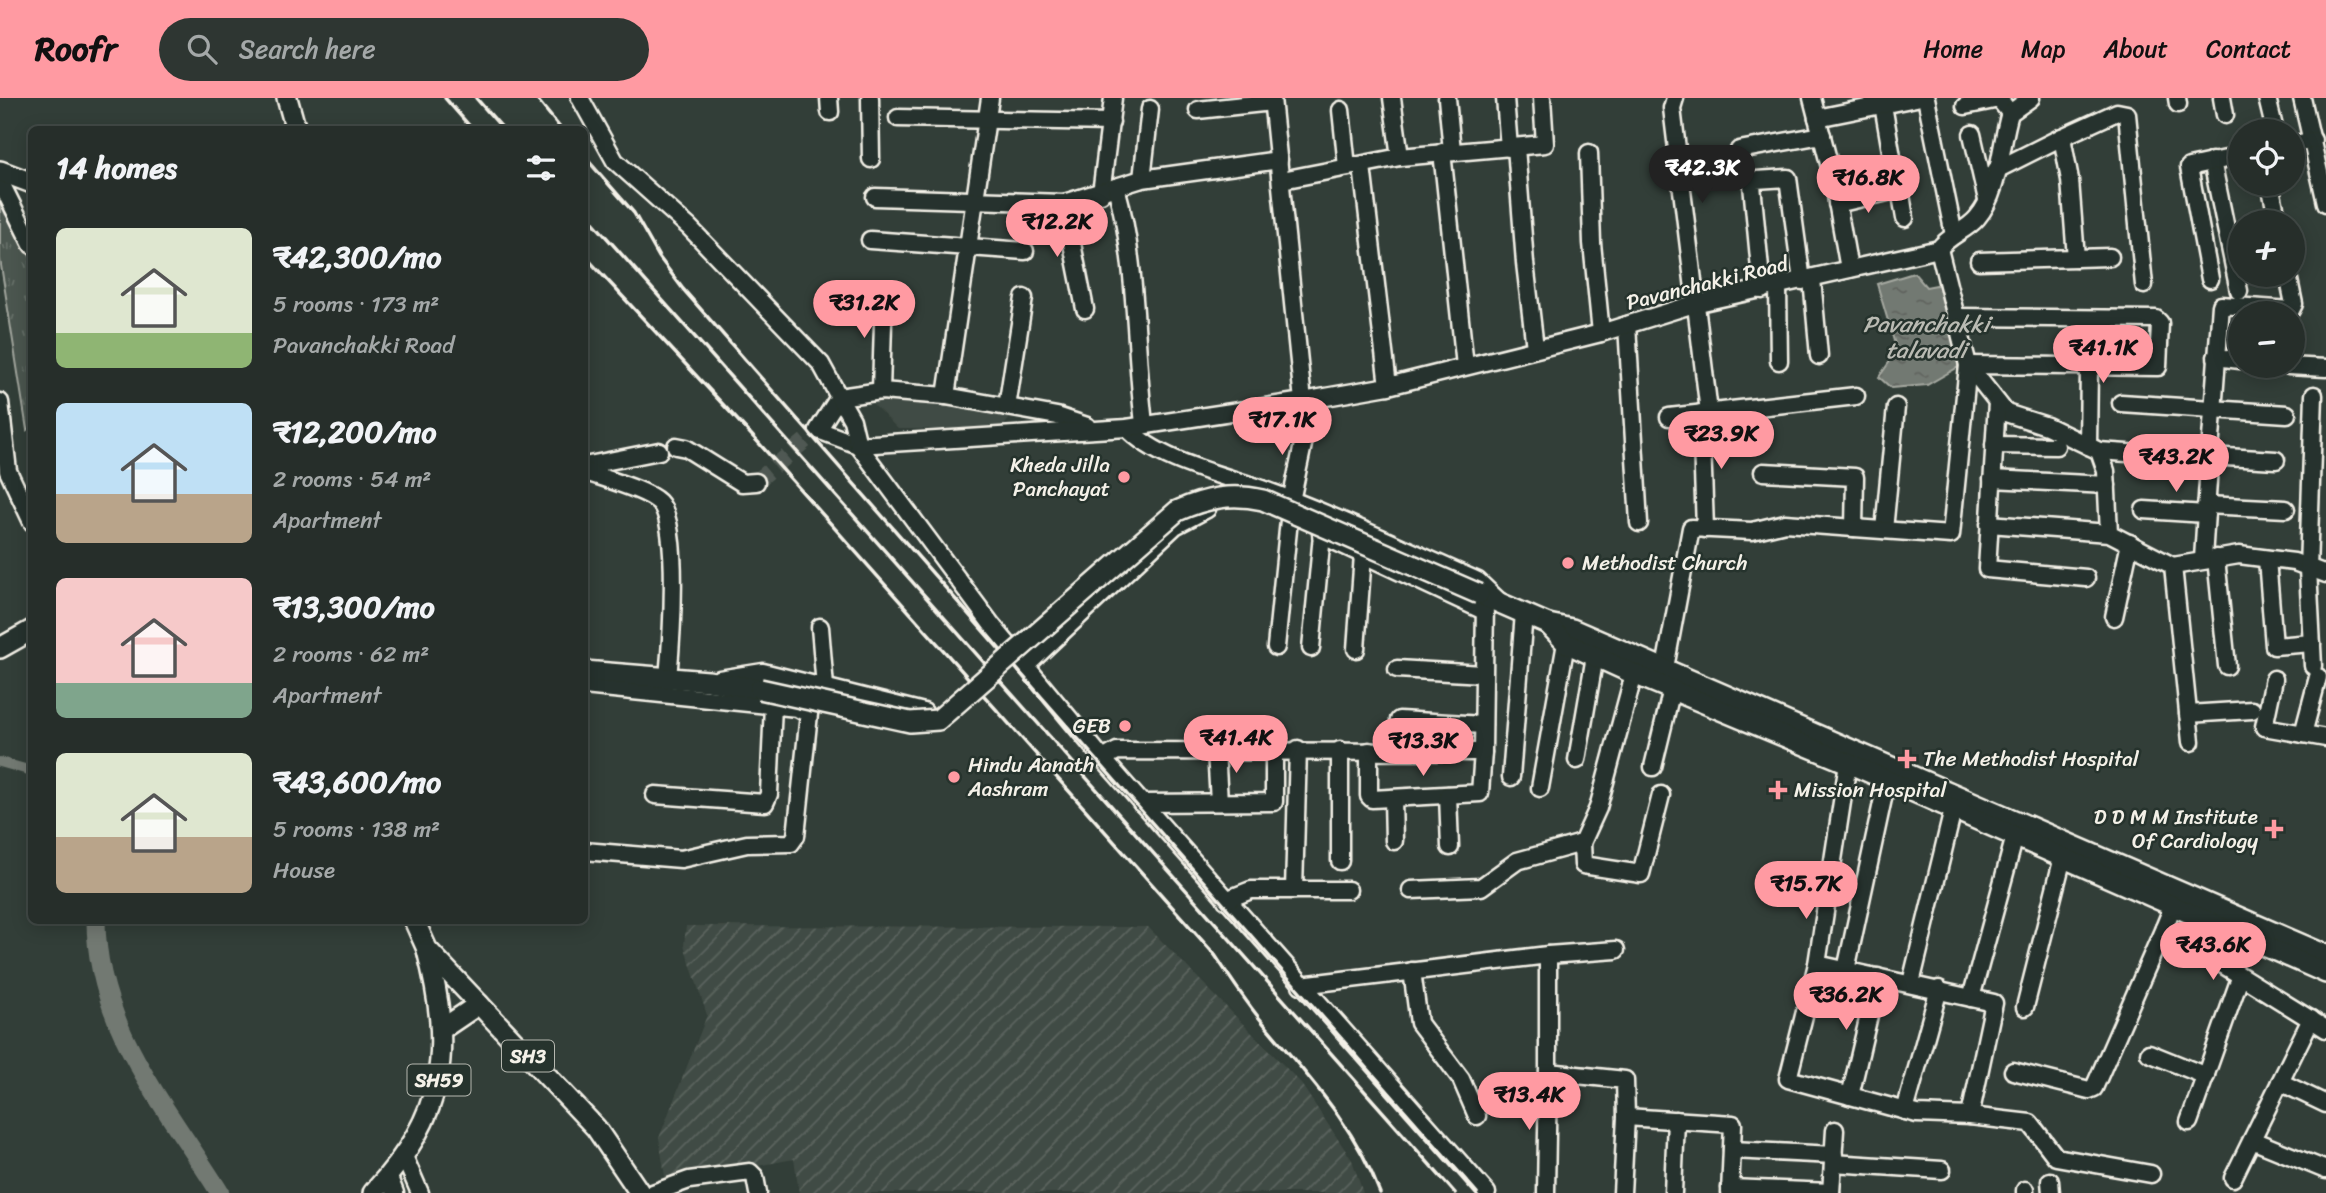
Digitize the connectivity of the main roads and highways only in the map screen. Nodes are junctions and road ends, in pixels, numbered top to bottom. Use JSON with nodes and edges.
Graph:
{"nodes":[{"id":1,"x":286,"y":98,"type":"edge"},
{"id":2,"x":295,"y":126,"type":"edge"},
{"id":3,"x":0,"y":170,"type":"edge"},
{"id":4,"x":28,"y":181,"type":"edge"},
{"id":5,"x":1548,"y":624,"type":"junction"},
{"id":6,"x":28,"y":632,"type":"edge"},
{"id":7,"x":0,"y":648,"type":"edge"},
{"id":8,"x":588,"y":671,"type":"edge"},
{"id":9,"x":416,"y":924,"type":"edge"},
{"id":10,"x":427,"y":949,"type":"junction"},
{"id":11,"x":2326,"y":955,"type":"edge"},
{"id":12,"x":2326,"y":973,"type":"edge"},
{"id":13,"x":479,"y":1004,"type":"junction"},
{"id":14,"x":442,"y":1029,"type":"junction"},
{"id":15,"x":392,"y":1184,"type":"edge"},
{"id":16,"x":373,"y":1193,"type":"edge"},
{"id":17,"x":640,"y":1193,"type":"edge"}],
"edges":[{"from":1,"to":2,"type":"main road"},
{"from":3,"to":4,"type":"main road"},
{"from":5,"to":8,"type":"main road","bridge":true},
{"from":5,"to":11,"type":"main road"},
{"from":5,"to":12,"type":"main road"},
{"from":6,"to":7,"type":"main road"},
{"from":9,"to":10,"type":"main road","number":"SH3"},
{"from":10,"to":13,"type":"main road","number":"SH3"},
{"from":10,"to":14,"type":"main road","number":"SH59"},
{"from":13,"to":14,"type":"main road"},
{"from":13,"to":17,"type":"main road","number":"SH3"},
{"from":14,"to":15,"type":"main road","number":"SH59"},
{"from":15,"to":16,"type":"main road","number":"SH59"}]}
